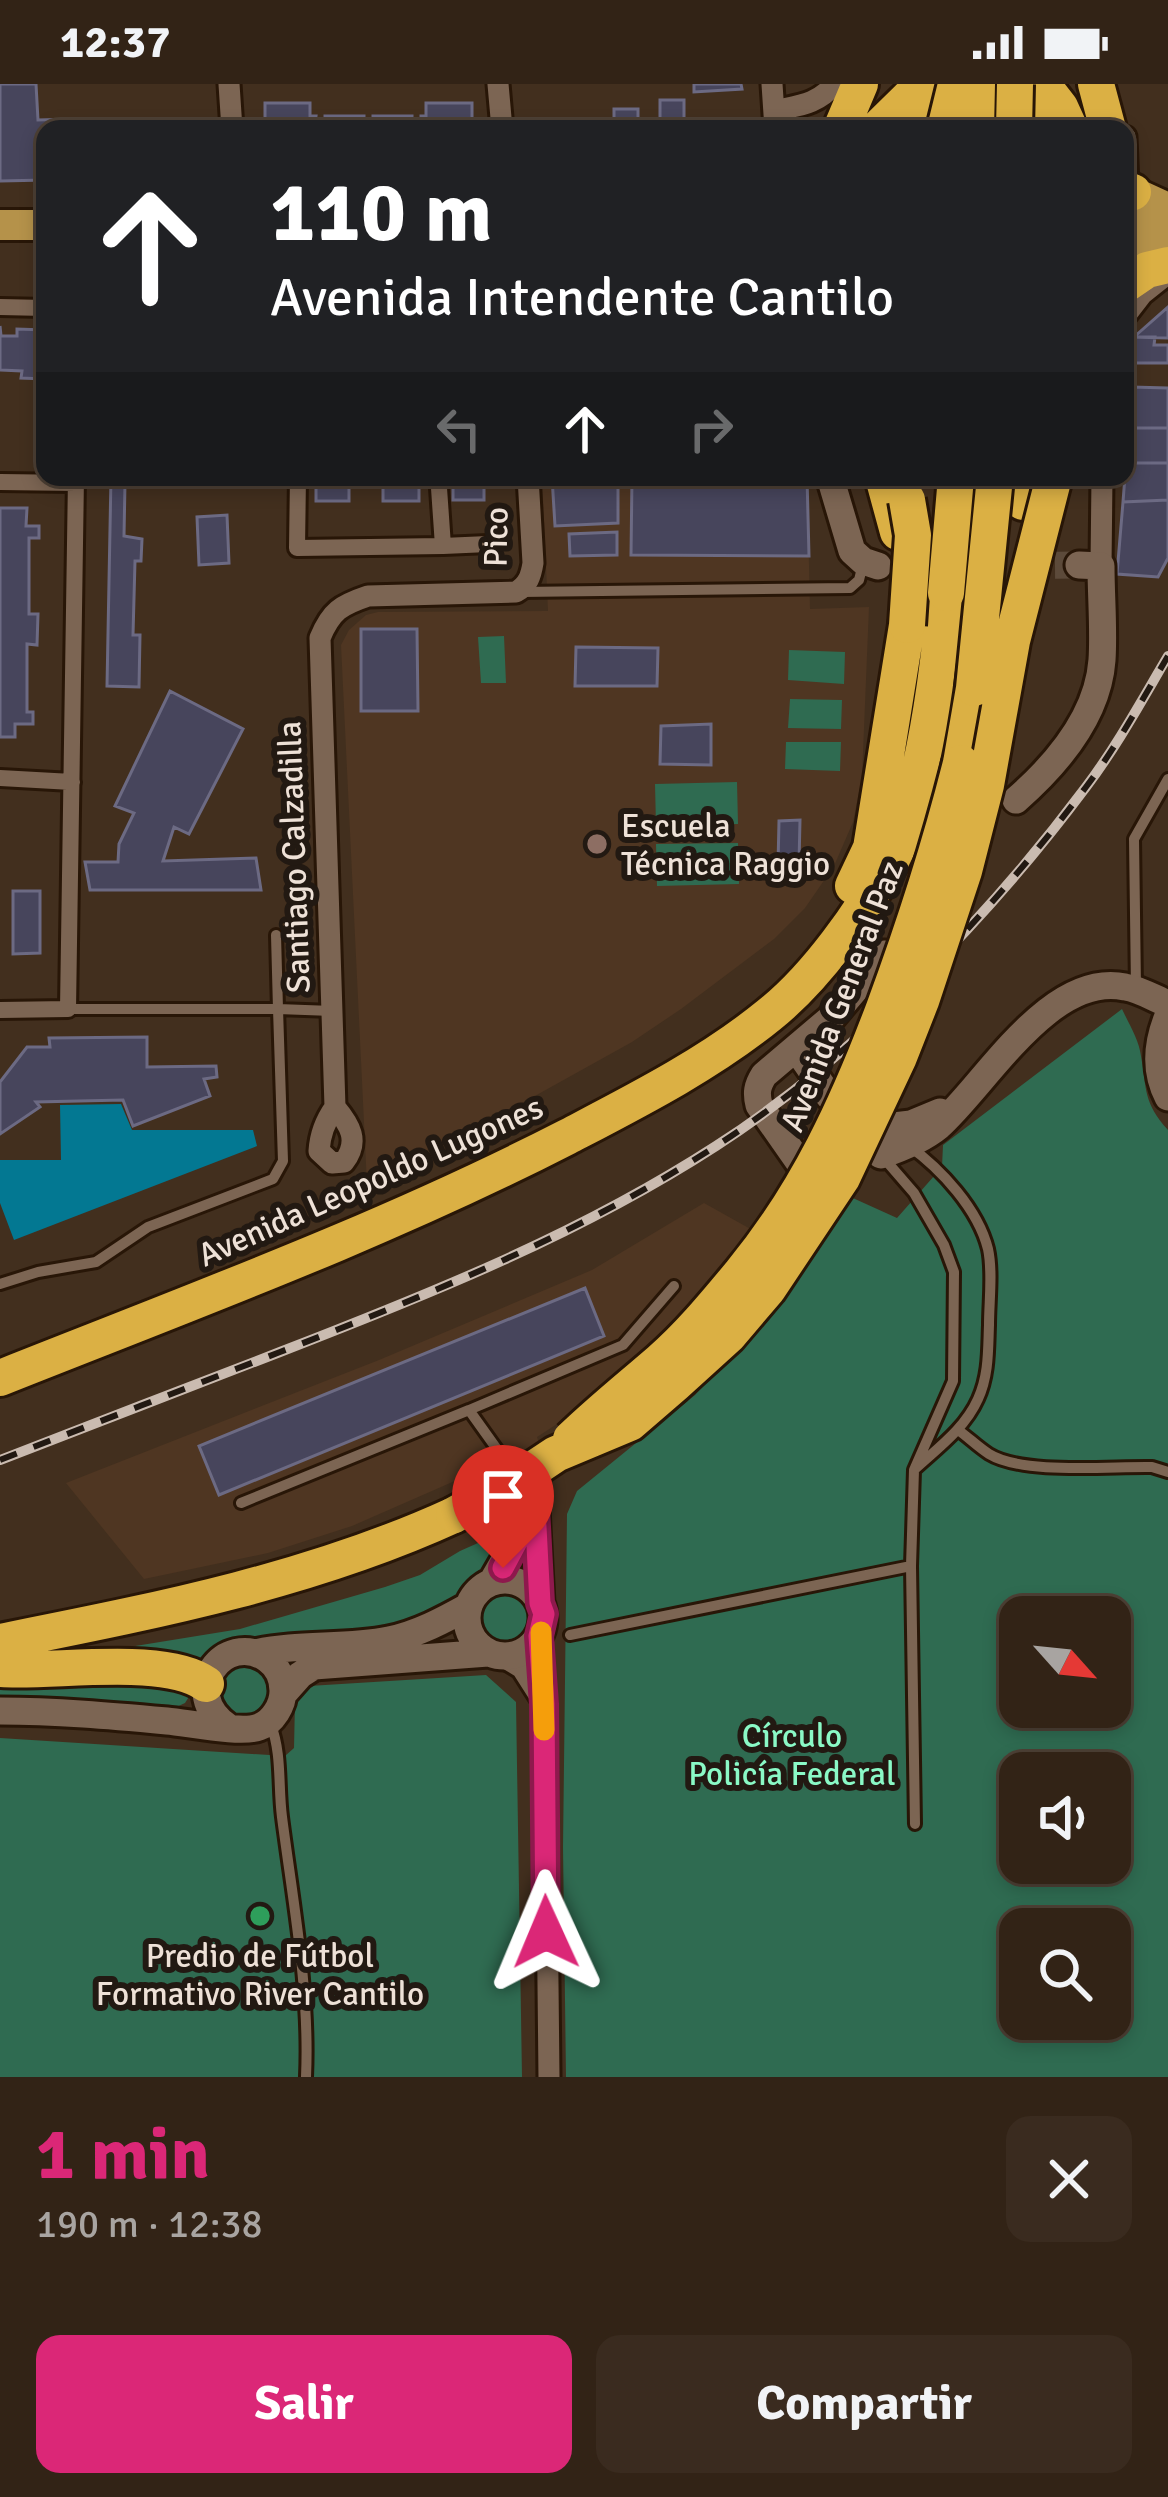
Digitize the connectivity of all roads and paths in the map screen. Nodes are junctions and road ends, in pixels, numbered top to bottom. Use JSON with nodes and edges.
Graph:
{"nodes":[{"id":1,"x":229,"y":84,"type":"edge"},
{"id":2,"x":498,"y":84,"type":"edge"},
{"id":3,"x":772,"y":84,"type":"edge"},
{"id":4,"x":835,"y":84,"type":"edge"},
{"id":5,"x":860,"y":84,"type":"edge"},
{"id":6,"x":888,"y":84,"type":"edge"},
{"id":7,"x":923,"y":84,"type":"edge"},
{"id":8,"x":956,"y":84,"type":"edge"},
{"id":9,"x":977,"y":84,"type":"edge"},
{"id":10,"x":1096,"y":84,"type":"edge"},
{"id":11,"x":1113,"y":84,"type":"edge"},
{"id":12,"x":1045,"y":86,"type":"edge"},
{"id":13,"x":231,"y":120,"type":"edge"},
{"id":14,"x":501,"y":120,"type":"edge"},
{"id":15,"x":774,"y":120,"type":"edge"},
{"id":16,"x":845,"y":120,"type":"edge"},
{"id":17,"x":869,"y":120,"type":"edge"},
{"id":18,"x":886,"y":120,"type":"edge"},
{"id":19,"x":924,"y":120,"type":"edge"},
{"id":20,"x":947,"y":120,"type":"edge"},
{"id":21,"x":976,"y":120,"type":"edge"},
{"id":22,"x":1020,"y":120,"type":"edge"},
{"id":23,"x":1026,"y":120,"type":"edge"},
{"id":24,"x":1065,"y":120,"type":"edge"},
{"id":25,"x":1096,"y":120,"type":"edge"},
{"id":26,"x":1107,"y":120,"type":"edge"},
{"id":27,"x":1111,"y":120,"type":"edge"},
{"id":28,"x":1134,"y":200,"type":"edge"},
{"id":29,"x":1134,"y":202,"type":"edge"},
{"id":30,"x":1168,"y":208,"type":"edge"},
{"id":31,"x":1168,"y":223,"type":"edge"},
{"id":32,"x":0,"y":225,"type":"edge"},
{"id":33,"x":36,"y":225,"type":"edge"},
{"id":34,"x":1134,"y":247,"type":"edge"},
{"id":35,"x":1168,"y":249,"type":"edge"},
{"id":36,"x":1168,"y":269,"type":"edge"},
{"id":37,"x":1134,"y":280,"type":"edge"},
{"id":38,"x":1134,"y":304,"type":"edge"},
{"id":39,"x":0,"y":308,"type":"edge"},
{"id":40,"x":36,"y":308,"type":"edge"},
{"id":41,"x":36,"y":481,"type":"edge"},
{"id":42,"x":0,"y":482,"type":"edge"},
{"id":43,"x":76,"y":486,"type":"edge"},
{"id":44,"x":298,"y":486,"type":"edge"},
{"id":45,"x":528,"y":486,"type":"edge"},
{"id":46,"x":833,"y":486,"type":"edge"},
{"id":47,"x":955,"y":486,"type":"edge"},
{"id":48,"x":994,"y":486,"type":"edge"},
{"id":49,"x":1052,"y":486,"type":"edge"},
{"id":50,"x":1101,"y":486,"type":"edge"},
{"id":51,"x":439,"y":488,"type":"dead end"},
{"id":52,"x":1027,"y":489,"type":"edge"},
{"id":53,"x":897,"y":496,"type":"edge"},
{"id":54,"x":488,"y":544,"type":"dead end"},
{"id":55,"x":443,"y":546,"type":"junction"},
{"id":56,"x":870,"y":563,"type":"joint"},
{"id":57,"x":1090,"y":565,"type":"joint"},
{"id":58,"x":516,"y":592,"type":"junction"},
{"id":59,"x":1012,"y":641,"type":"junction"},
{"id":60,"x":0,"y":778,"type":"edge"},
{"id":61,"x":1168,"y":779,"type":"edge"},
{"id":62,"x":72,"y":782,"type":"junction"},
{"id":63,"x":1016,"y":800,"type":"dead end"},
{"id":64,"x":276,"y":935,"type":"dead end"},
{"id":65,"x":885,"y":954,"type":"dead end"},
{"id":66,"x":810,"y":975,"type":"junction"},
{"id":67,"x":1136,"y":991,"type":"junction"},
{"id":68,"x":1168,"y":1004,"type":"edge"},
{"id":69,"x":68,"y":1009,"type":"junction"},
{"id":70,"x":278,"y":1009,"type":"junction"},
{"id":71,"x":0,"y":1010,"type":"edge"},
{"id":72,"x":332,"y":1011,"type":"junction"},
{"id":73,"x":1168,"y":1016,"type":"edge"},
{"id":74,"x":796,"y":1048,"type":"junction"},
{"id":75,"x":829,"y":1096,"type":"dead end"},
{"id":76,"x":1168,"y":1097,"type":"edge"},
{"id":77,"x":335,"y":1107,"type":"dead end"},
{"id":78,"x":891,"y":1142,"type":"junction"},
{"id":79,"x":801,"y":1165,"type":"dead end"},
{"id":80,"x":0,"y":1284,"type":"edge"},
{"id":81,"x":674,"y":1286,"type":"dead end"},
{"id":82,"x":0,"y":1378,"type":"edge"},
{"id":83,"x":469,"y":1410,"type":"junction"},
{"id":84,"x":958,"y":1430,"type":"junction"},
{"id":85,"x":556,"y":1454,"type":"junction"},
{"id":86,"x":504,"y":1459,"type":"dead end"},
{"id":87,"x":914,"y":1471,"type":"junction"},
{"id":88,"x":1168,"y":1472,"type":"edge"},
{"id":89,"x":241,"y":1503,"type":"dead end"},
{"id":90,"x":911,"y":1566,"type":"junction"},
{"id":91,"x":492,"y":1582,"type":"junction"},
{"id":92,"x":540,"y":1603,"type":"junction"},
{"id":93,"x":469,"y":1606,"type":"junction"},
{"id":94,"x":539,"y":1636,"type":"junction"},
{"id":95,"x":570,"y":1636,"type":"dead end"},
{"id":96,"x":0,"y":1642,"type":"edge"},
{"id":97,"x":255,"y":1653,"type":"junction"},
{"id":98,"x":496,"y":1655,"type":"junction"},
{"id":99,"x":0,"y":1669,"type":"edge"},
{"id":100,"x":206,"y":1689,"type":"junction"},
{"id":101,"x":284,"y":1694,"type":"junction"},
{"id":102,"x":544,"y":1704,"type":"junction"},
{"id":103,"x":0,"y":1711,"type":"edge"},
{"id":104,"x":160,"y":1720,"type":"junction"},
{"id":105,"x":269,"y":1722,"type":"junction"},
{"id":106,"x":228,"y":1727,"type":"junction"},
{"id":107,"x":915,"y":1824,"type":"dead end"},
{"id":108,"x":306,"y":2077,"type":"edge"},
{"id":109,"x":549,"y":2077,"type":"edge"}],
"edges":[{"from":1,"to":13,"type":"street"},
{"from":2,"to":14,"type":"street"},
{"from":3,"to":15,"type":"street"},
{"from":4,"to":15,"type":"street"},
{"from":5,"to":16,"type":"highway"},
{"from":6,"to":17,"type":"highway"},
{"from":7,"to":18,"type":"highway"},
{"from":8,"to":20,"type":"highway","bridge":true},
{"from":9,"to":21,"type":"highway","bridge":true},
{"from":10,"to":26,"type":"highway"},
{"from":11,"to":27,"type":"street"},
{"from":12,"to":22,"type":"highway","bridge":true},
{"from":12,"to":24,"type":"highway"},
{"from":12,"to":25,"type":"highway"},
{"from":19,"to":23,"type":"highway"},
{"from":28,"to":30,"type":"main road"},
{"from":29,"to":31,"type":"main road"},
{"from":32,"to":33,"type":"main road"},
{"from":34,"to":35,"type":"main road"},
{"from":36,"to":37,"type":"highway"},
{"from":36,"to":38,"type":"street"},
{"from":39,"to":40,"type":"street"},
{"from":41,"to":42,"type":"street"},
{"from":43,"to":62,"type":"street"},
{"from":44,"to":55,"type":"street"},
{"from":45,"to":58,"type":"street","name":"Pico"},
{"from":46,"to":56,"type":"street"},
{"from":47,"to":66,"type":"highway","name":"Avenida General Paz","bridge":true},
{"from":48,"to":85,"type":"highway","name":"Avenida General Paz","bridge":true},
{"from":49,"to":59,"type":"highway","name":"Avenida General Paz","bridge":true},
{"from":50,"to":57,"type":"street"},
{"from":51,"to":55,"type":"street"},
{"from":52,"to":59,"type":"highway","bridge":true},
{"from":53,"to":66,"type":"highway","name":"Avenida General Paz","bridge":true},
{"from":54,"to":55,"type":"street"},
{"from":56,"to":58,"type":"lane"},
{"from":57,"to":63,"type":"street"},
{"from":58,"to":72,"type":"street","name":"Santiago Calzadilla"},
{"from":59,"to":85,"type":"highway","name":"Avenida General Paz","bridge":true},
{"from":60,"to":62,"type":"street"},
{"from":61,"to":67,"type":"lane"},
{"from":62,"to":69,"type":"street"},
{"from":64,"to":70,"type":"lane"},
{"from":65,"to":74,"type":"street"},
{"from":66,"to":82,"type":"highway","name":"Avenida Leopoldo Lugones"},
{"from":67,"to":68,"type":"street"},
{"from":67,"to":78,"type":"street"},
{"from":69,"to":70,"type":"lane"},
{"from":69,"to":71,"type":"street"},
{"from":70,"to":72,"type":"lane"},
{"from":70,"to":80,"type":"lane"},
{"from":72,"to":77,"type":"street","name":"Santiago Calzadilla"},
{"from":73,"to":76,"type":"street"},
{"from":74,"to":75,"type":"street"},
{"from":74,"to":79,"type":"street"},
{"from":78,"to":84,"type":"lane"},
{"from":78,"to":87,"type":"lane"},
{"from":81,"to":83,"type":"lane"},
{"from":83,"to":86,"type":"lane"},
{"from":83,"to":89,"type":"lane"},
{"from":84,"to":87,"type":"lane"},
{"from":84,"to":88,"type":"lane"},
{"from":85,"to":96,"type":"highway","bridge":true},
{"from":87,"to":90,"type":"lane"},
{"from":90,"to":95,"type":"lane"},
{"from":90,"to":107,"type":"lane"},
{"from":91,"to":92,"type":"street"},
{"from":91,"to":92,"type":"street"},
{"from":91,"to":93,"type":"street"},
{"from":92,"to":94,"type":"street"},
{"from":93,"to":97,"type":"street"},
{"from":93,"to":98,"type":"street"},
{"from":94,"to":98,"type":"street"},
{"from":94,"to":102,"type":"street"},
{"from":97,"to":100,"type":"street"},
{"from":97,"to":101,"type":"street"},
{"from":98,"to":101,"type":"street"},
{"from":98,"to":102,"type":"street"},
{"from":99,"to":100,"type":"highway"},
{"from":100,"to":104,"type":"street"},
{"from":100,"to":106,"type":"street"},
{"from":101,"to":105,"type":"street"},
{"from":102,"to":109,"type":"street"},
{"from":103,"to":104,"type":"street"},
{"from":104,"to":106,"type":"street"},
{"from":105,"to":106,"type":"street"},
{"from":105,"to":108,"type":"lane"}]}
